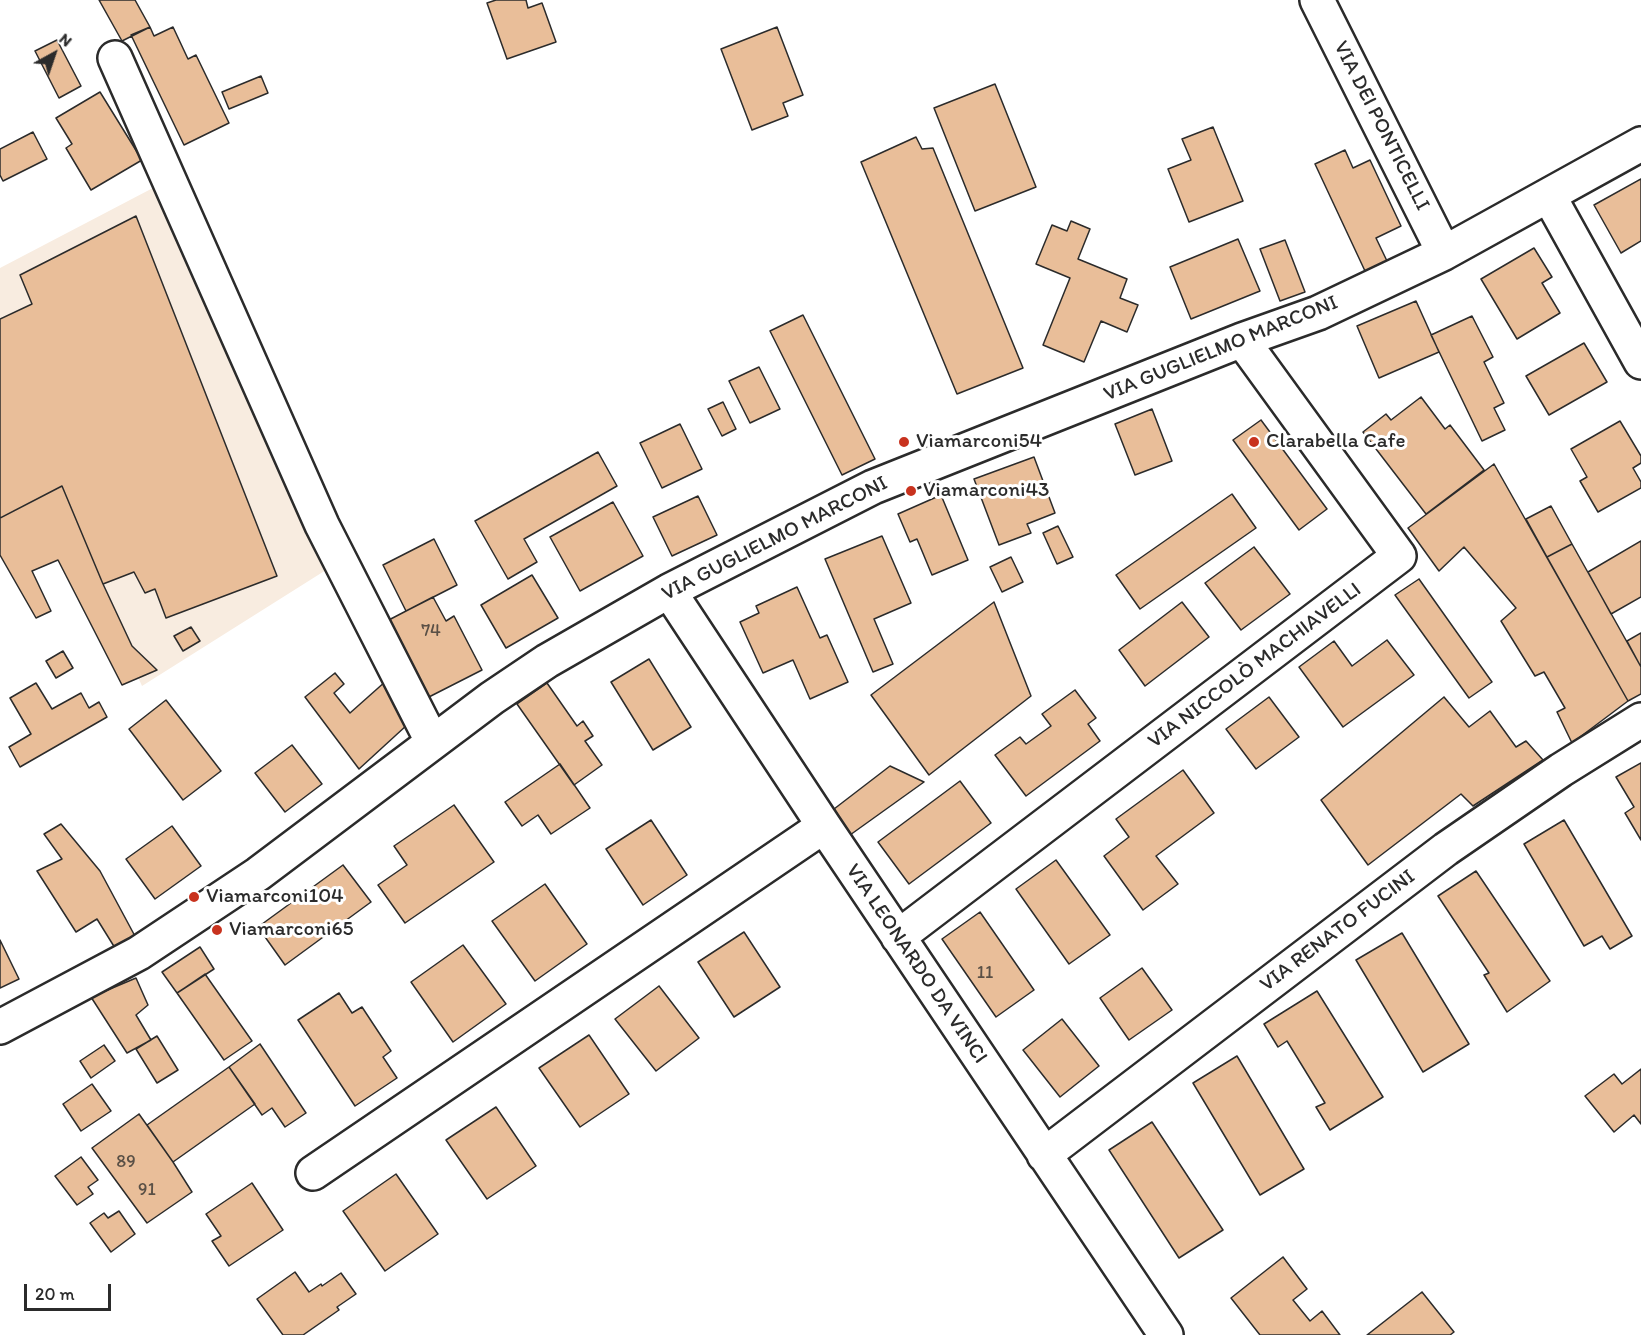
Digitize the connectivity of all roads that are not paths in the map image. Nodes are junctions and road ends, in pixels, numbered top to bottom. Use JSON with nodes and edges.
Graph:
{"nodes":[{"id":1,"x":1317,"y":0,"type":"edge"},
{"id":2,"x":115,"y":58,"type":"dead end"},
{"id":3,"x":1641,"y":144,"type":"edge"},
{"id":4,"x":1549,"y":196,"type":"junction"},
{"id":5,"x":1444,"y":253,"type":"junction"},
{"id":6,"x":1242,"y":340,"type":"junction"},
{"id":7,"x":1641,"y":362,"type":"edge"},
{"id":8,"x":669,"y":591,"type":"junction"},
{"id":9,"x":1641,"y":720,"type":"edge"},
{"id":10,"x":432,"y":741,"type":"junction"},
{"id":11,"x":824,"y":826,"type":"junction"},
{"id":12,"x":898,"y":937,"type":"junction"},
{"id":13,"x":0,"y":1027,"type":"edge"},
{"id":14,"x":1044,"y":1155,"type":"junction"},
{"id":15,"x":313,"y":1173,"type":"dead end"},
{"id":16,"x":1166,"y":1335,"type":"edge"}],
"edges":[{"from":1,"to":5,"type":"street","name":"VIA DEI PONTICELLI"},
{"from":2,"to":10,"type":"street"},
{"from":3,"to":4,"type":"street","name":"VIA GUGLIELMO MARCONI"},
{"from":4,"to":5,"type":"street","name":"VIA GUGLIELMO MARCONI"},
{"from":4,"to":7,"type":"street"},
{"from":5,"to":6,"type":"street","name":"VIA GUGLIELMO MARCONI"},
{"from":6,"to":8,"type":"street","name":"VIA GUGLIELMO MARCONI"},
{"from":6,"to":12,"type":"street","name":"VIA NICCOLÒ MACHIAVELLI"},
{"from":8,"to":10,"type":"street","name":"VIA GUGLIELMO MARCONI"},
{"from":8,"to":11,"type":"street","name":"VIA LEONARDO DA VINCI"},
{"from":9,"to":14,"type":"street","name":"VIA RENATO FUCINI"},
{"from":10,"to":13,"type":"street","name":"VIA GUGLIELMO MARCONI"},
{"from":11,"to":12,"type":"street","name":"VIA LEONARDO DA VINCI"},
{"from":11,"to":15,"type":"street"},
{"from":12,"to":14,"type":"street","name":"VIA LEONARDO DA VINCI"},
{"from":14,"to":16,"type":"street","name":"VIA LEONARDO DA VINCI"}]}
